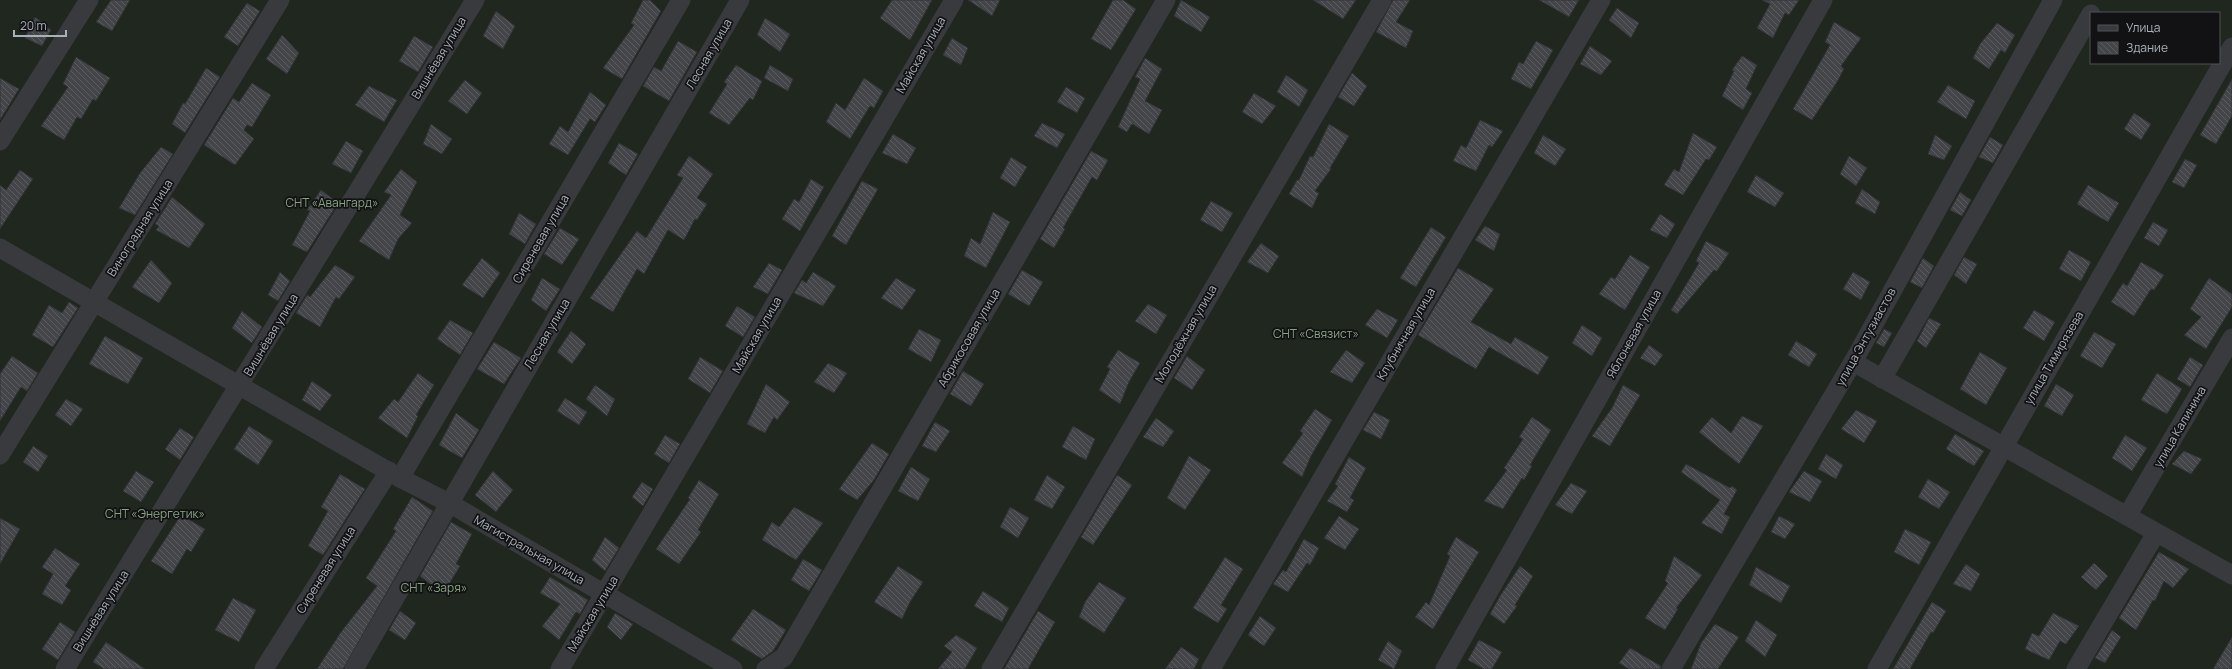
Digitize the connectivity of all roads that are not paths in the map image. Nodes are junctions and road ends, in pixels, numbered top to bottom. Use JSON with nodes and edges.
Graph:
{"nodes":[{"id":1,"x":89,"y":0,"type":"edge"},
{"id":2,"x":280,"y":0,"type":"edge"},
{"id":3,"x":475,"y":0,"type":"edge"},
{"id":4,"x":681,"y":0,"type":"edge"},
{"id":5,"x":740,"y":0,"type":"edge"},
{"id":6,"x":954,"y":0,"type":"edge"},
{"id":7,"x":1166,"y":0,"type":"edge"},
{"id":8,"x":1382,"y":0,"type":"edge"},
{"id":9,"x":1601,"y":0,"type":"edge"},
{"id":10,"x":1823,"y":0,"type":"edge"},
{"id":11,"x":2053,"y":0,"type":"edge"},
{"id":12,"x":2099,"y":0,"type":"edge"},
{"id":13,"x":2092,"y":12,"type":"edge"},
{"id":14,"x":2090,"y":15,"type":"edge"},
{"id":15,"x":2232,"y":47,"type":"edge"},
{"id":16,"x":0,"y":141,"type":"edge"},
{"id":17,"x":0,"y":248,"type":"edge"},
{"id":18,"x":95,"y":302,"type":"junction"},
{"id":19,"x":2232,"y":338,"type":"edge"},
{"id":20,"x":1853,"y":362,"type":"junction"},
{"id":21,"x":1882,"y":379,"type":"junction"},
{"id":22,"x":241,"y":385,"type":"junction"},
{"id":23,"x":2004,"y":447,"type":"junction"},
{"id":24,"x":0,"y":455,"type":"edge"},
{"id":25,"x":394,"y":474,"type":"junction"},
{"id":26,"x":449,"y":503,"type":"junction"},
{"id":27,"x":2127,"y":516,"type":"junction"},
{"id":28,"x":2156,"y":532,"type":"junction"},
{"id":29,"x":2232,"y":575,"type":"edge"},
{"id":30,"x":605,"y":594,"type":"junction"},
{"id":31,"x":65,"y":669,"type":"edge"},
{"id":32,"x":264,"y":669,"type":"edge"},
{"id":33,"x":354,"y":669,"type":"edge"},
{"id":34,"x":560,"y":669,"type":"edge"},
{"id":35,"x":733,"y":669,"type":"edge"},
{"id":36,"x":766,"y":669,"type":"edge"},
{"id":37,"x":991,"y":669,"type":"edge"},
{"id":38,"x":1211,"y":669,"type":"edge"},
{"id":39,"x":1445,"y":669,"type":"edge"},
{"id":40,"x":1671,"y":669,"type":"edge"},
{"id":41,"x":1877,"y":669,"type":"edge"},
{"id":42,"x":2076,"y":669,"type":"edge"}],
"edges":[{"from":1,"to":16,"type":"street"},
{"from":2,"to":18,"type":"street","name":"Виноградная улица"},
{"from":3,"to":22,"type":"street","name":"Вишнёвая улица"},
{"from":4,"to":25,"type":"street","name":"Сиреневая улица"},
{"from":5,"to":26,"type":"street","name":"Лесная улица"},
{"from":6,"to":30,"type":"street","name":"Майская улица"},
{"from":7,"to":36,"type":"street","name":"Абрикосовая улица"},
{"from":8,"to":37,"type":"street","name":"Молодёжная улица"},
{"from":9,"to":38,"type":"street","name":"Клубничная улица"},
{"from":10,"to":39,"type":"street","name":"Яблоневая улица"},
{"from":11,"to":20,"type":"street","name":"улица Энтузиастов"},
{"from":12,"to":13,"type":"street"},
{"from":14,"to":21,"type":"street"},
{"from":15,"to":23,"type":"street","name":"улица Тимирязева"},
{"from":17,"to":18,"type":"street","name":"Магистральная улица"},
{"from":18,"to":22,"type":"street","name":"Магистральная улица"},
{"from":18,"to":24,"type":"street","name":"Виноградная улица"},
{"from":19,"to":27,"type":"street","name":"улица Калинина"},
{"from":20,"to":21,"type":"street"},
{"from":20,"to":40,"type":"street","name":"улица Энтузиастов"},
{"from":21,"to":23,"type":"street"},
{"from":22,"to":25,"type":"street","name":"Магистральная улица"},
{"from":22,"to":31,"type":"street","name":"Вишнёвая улица"},
{"from":23,"to":27,"type":"street"},
{"from":23,"to":41,"type":"street","name":"улица Тимирязева"},
{"from":25,"to":26,"type":"street","name":"Магистральная улица"},
{"from":25,"to":32,"type":"street","name":"Сиреневая улица"},
{"from":26,"to":30,"type":"street","name":"Магистральная улица"},
{"from":26,"to":33,"type":"street","name":"Лесная улица"},
{"from":27,"to":28,"type":"street"},
{"from":28,"to":29,"type":"street"},
{"from":28,"to":42,"type":"street"},
{"from":30,"to":34,"type":"street","name":"Майская улица"},
{"from":30,"to":35,"type":"street","name":"Магистральная улица"}]}
